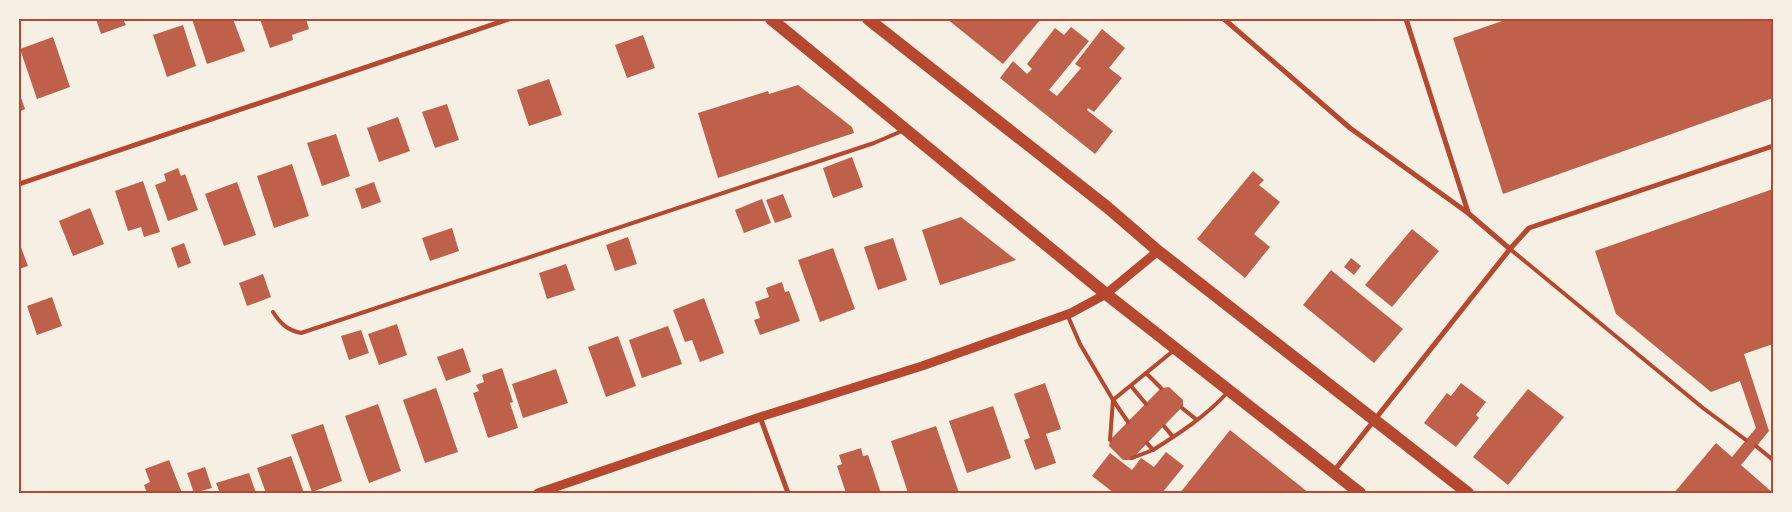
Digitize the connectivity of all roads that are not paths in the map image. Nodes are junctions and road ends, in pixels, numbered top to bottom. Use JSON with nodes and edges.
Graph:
{"nodes":[{"id":1,"x":509,"y":19,"type":"edge"},
{"id":2,"x":770,"y":19,"type":"edge"},
{"id":3,"x":868,"y":19,"type":"edge"},
{"id":4,"x":1224,"y":19,"type":"edge"},
{"id":5,"x":1406,"y":19,"type":"edge"},
{"id":6,"x":907,"y":128,"type":"junction"},
{"id":7,"x":1773,"y":146,"type":"edge"},
{"id":8,"x":19,"y":184,"type":"edge"},
{"id":9,"x":1468,"y":213,"type":"junction"},
{"id":10,"x":1510,"y":248,"type":"junction"},
{"id":11,"x":1158,"y":251,"type":"junction"},
{"id":12,"x":1106,"y":294,"type":"junction"},
{"id":13,"x":273,"y":312,"type":"dead end"},
{"id":14,"x":1067,"y":314,"type":"junction"},
{"id":15,"x":1176,"y":349,"type":"junction"},
{"id":16,"x":1146,"y":373,"type":"junction"},
{"id":17,"x":1131,"y":386,"type":"junction"},
{"id":18,"x":1161,"y":388,"type":"dead end"},
{"id":19,"x":1230,"y":390,"type":"junction"},
{"id":20,"x":1113,"y":400,"type":"junction"},
{"id":21,"x":1146,"y":404,"type":"dead end"},
{"id":22,"x":1182,"y":408,"type":"dead end"},
{"id":23,"x":760,"y":417,"type":"junction"},
{"id":24,"x":1197,"y":420,"type":"junction"},
{"id":25,"x":1374,"y":420,"type":"junction"},
{"id":26,"x":1128,"y":422,"type":"dead end"},
{"id":27,"x":1164,"y":426,"type":"dead end"},
{"id":28,"x":1173,"y":438,"type":"junction"},
{"id":29,"x":1110,"y":440,"type":"dead end"},
{"id":30,"x":1746,"y":440,"type":"dead end"},
{"id":31,"x":1148,"y":443,"type":"dead end"},
{"id":32,"x":1756,"y":446,"type":"dead end"},
{"id":33,"x":1153,"y":450,"type":"junction"},
{"id":34,"x":1132,"y":458,"type":"dead end"},
{"id":35,"x":1773,"y":460,"type":"edge"},
{"id":36,"x":1334,"y":471,"type":"junction"},
{"id":37,"x":538,"y":493,"type":"edge"},
{"id":38,"x":788,"y":493,"type":"edge"},
{"id":39,"x":1360,"y":493,"type":"edge"},
{"id":40,"x":1468,"y":493,"type":"edge"}],
"edges":[{"from":1,"to":8,"type":"street"},
{"from":2,"to":6,"type":"main road"},
{"from":3,"to":11,"type":"main road"},
{"from":4,"to":9,"type":"street"},
{"from":5,"to":9,"type":"street"},
{"from":6,"to":12,"type":"main road"},
{"from":6,"to":13,"type":"lane"},
{"from":7,"to":10,"type":"street"},
{"from":9,"to":10,"type":"street"},
{"from":10,"to":25,"type":"street"},
{"from":10,"to":30,"type":"lane"},
{"from":11,"to":12,"type":"street"},
{"from":11,"to":25,"type":"main road"},
{"from":12,"to":14,"type":"street"},
{"from":12,"to":15,"type":"main road"},
{"from":14,"to":20,"type":"lane"},
{"from":14,"to":23,"type":"street"},
{"from":15,"to":16,"type":"lane"},
{"from":15,"to":19,"type":"main road"},
{"from":16,"to":17,"type":"lane"},
{"from":16,"to":18,"type":"lane"},
{"from":17,"to":20,"type":"lane"},
{"from":17,"to":21,"type":"lane"},
{"from":19,"to":24,"type":"lane"},
{"from":19,"to":36,"type":"main road"},
{"from":20,"to":26,"type":"lane"},
{"from":20,"to":29,"type":"lane"},
{"from":22,"to":24,"type":"lane"},
{"from":23,"to":37,"type":"street"},
{"from":23,"to":38,"type":"street"},
{"from":24,"to":28,"type":"lane"},
{"from":25,"to":36,"type":"street"},
{"from":25,"to":40,"type":"main road"},
{"from":27,"to":28,"type":"lane"},
{"from":28,"to":33,"type":"lane"},
{"from":31,"to":33,"type":"lane"},
{"from":32,"to":35,"type":"lane"},
{"from":33,"to":34,"type":"lane"},
{"from":36,"to":39,"type":"main road"}]}
